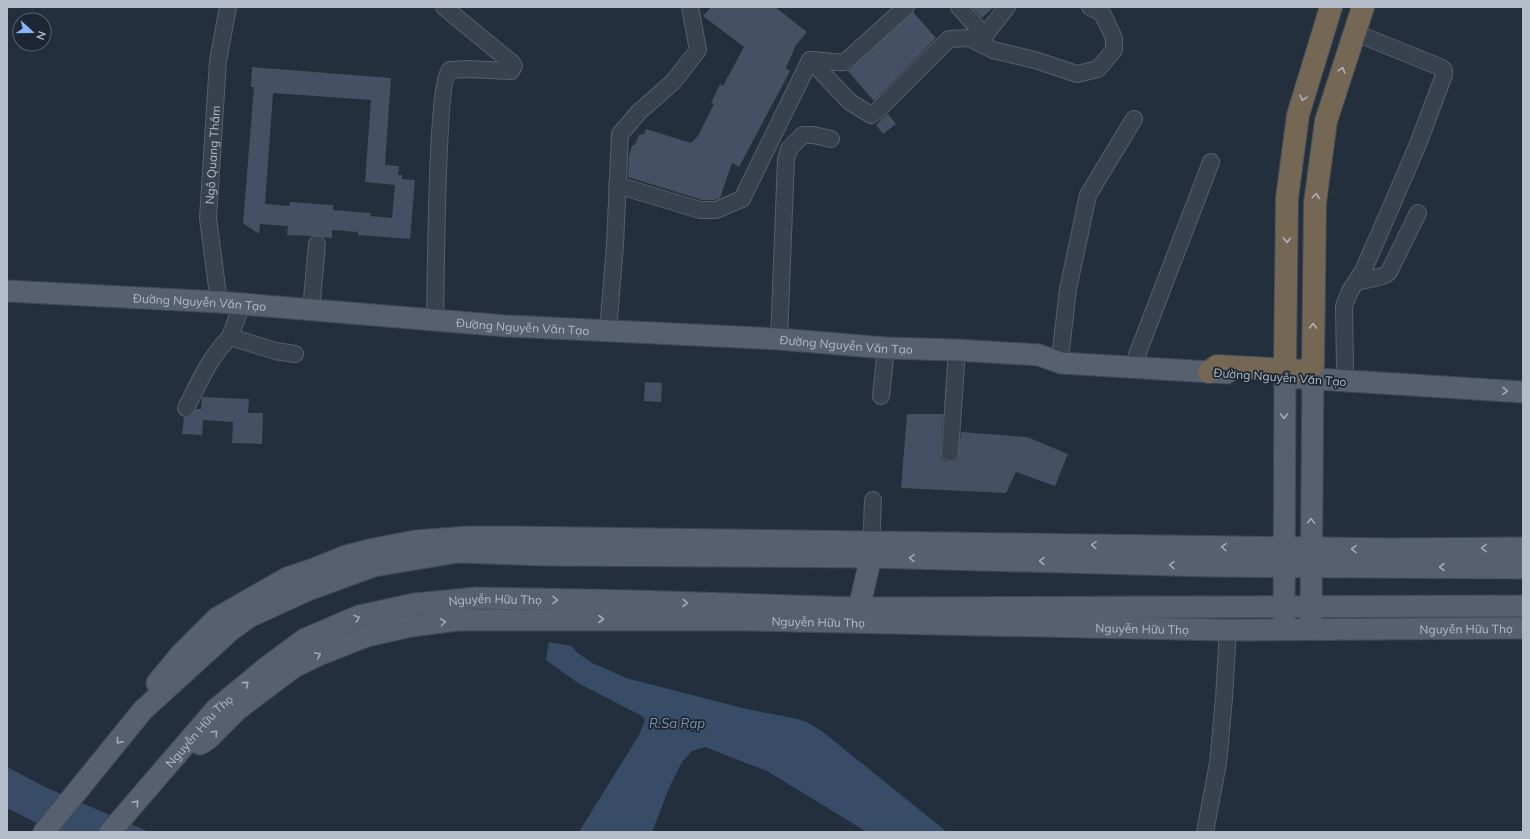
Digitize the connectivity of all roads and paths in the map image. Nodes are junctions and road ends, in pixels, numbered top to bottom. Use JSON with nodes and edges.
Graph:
{"nodes":[{"id":1,"x":228,"y":7,"type":"edge"},
{"id":2,"x":444,"y":7,"type":"edge"},
{"id":3,"x":690,"y":7,"type":"edge"},
{"id":4,"x":906,"y":7,"type":"edge"},
{"id":5,"x":958,"y":7,"type":"edge"},
{"id":6,"x":1007,"y":7,"type":"edge"},
{"id":7,"x":1090,"y":7,"type":"edge"},
{"id":8,"x":1332,"y":7,"type":"edge"},
{"id":9,"x":1363,"y":7,"type":"edge"},
{"id":10,"x":1368,"y":38,"type":"dead end"},
{"id":11,"x":982,"y":40,"type":"junction"},
{"id":12,"x":810,"y":60,"type":"junction"},
{"id":13,"x":1134,"y":119,"type":"dead end"},
{"id":14,"x":831,"y":139,"type":"dead end"},
{"id":15,"x":1211,"y":162,"type":"dead end"},
{"id":16,"x":617,"y":185,"type":"junction"},
{"id":17,"x":1418,"y":213,"type":"dead end"},
{"id":18,"x":317,"y":244,"type":"dead end"},
{"id":19,"x":1357,"y":282,"type":"junction"},
{"id":20,"x":7,"y":291,"type":"edge"},
{"id":21,"x":219,"y":302,"type":"junction"},
{"id":22,"x":242,"y":304,"type":"junction"},
{"id":23,"x":311,"y":310,"type":"junction"},
{"id":24,"x":435,"y":320,"type":"junction"},
{"id":25,"x":608,"y":331,"type":"junction"},
{"id":26,"x":230,"y":337,"type":"junction"},
{"id":27,"x":779,"y":339,"type":"junction"},
{"id":28,"x":886,"y":348,"type":"junction"},
{"id":29,"x":956,"y":350,"type":"junction"},
{"id":30,"x":1062,"y":350,"type":"junction"},
{"id":31,"x":296,"y":354,"type":"dead end"},
{"id":32,"x":1137,"y":354,"type":"junction"},
{"id":33,"x":1039,"y":355,"type":"junction"},
{"id":34,"x":1345,"y":367,"type":"junction"},
{"id":35,"x":1285,"y":370,"type":"junction"},
{"id":36,"x":1209,"y":372,"type":"joint"},
{"id":37,"x":1313,"y":372,"type":"junction"},
{"id":38,"x":1523,"y":378,"type":"edge"},
{"id":39,"x":1523,"y":392,"type":"edge"},
{"id":40,"x":881,"y":396,"type":"dead end"},
{"id":41,"x":186,"y":408,"type":"dead end"},
{"id":42,"x":950,"y":453,"type":"dead end"},
{"id":43,"x":873,"y":500,"type":"dead end"},
{"id":44,"x":1523,"y":548,"type":"edge"},
{"id":45,"x":871,"y":549,"type":"junction"},
{"id":46,"x":1284,"y":557,"type":"junction"},
{"id":47,"x":1311,"y":557,"type":"junction"},
{"id":48,"x":1523,"y":568,"type":"edge"},
{"id":49,"x":1523,"y":606,"type":"edge"},
{"id":50,"x":1284,"y":607,"type":"junction"},
{"id":51,"x":1311,"y":607,"type":"junction"},
{"id":52,"x":859,"y":608,"type":"junction"},
{"id":53,"x":633,"y":610,"type":"junction"},
{"id":54,"x":1038,"y":618,"type":"junction"},
{"id":55,"x":1523,"y":628,"type":"edge"},
{"id":56,"x":1228,"y":630,"type":"junction"},
{"id":57,"x":1284,"y":630,"type":"junction"},
{"id":58,"x":1310,"y":630,"type":"junction"},
{"id":59,"x":44,"y":832,"type":"edge"},
{"id":60,"x":110,"y":832,"type":"edge"},
{"id":61,"x":1205,"y":832,"type":"edge"}],
"edges":[{"from":1,"to":21,"type":"street","name":"Ngô Quang Thắm"},
{"from":2,"to":24,"type":"street"},
{"from":3,"to":16,"type":"street"},
{"from":4,"to":12,"type":"street"},
{"from":5,"to":11,"type":"street"},
{"from":6,"to":11,"type":"street"},
{"from":7,"to":11,"type":"street"},
{"from":8,"to":35,"type":"highway","one_way":true},
{"from":37,"to":9,"type":"highway","one_way":true},
{"from":10,"to":19,"type":"street"},
{"from":11,"to":12,"type":"street"},
{"from":12,"to":16,"type":"street"},
{"from":13,"to":30,"type":"street"},
{"from":14,"to":27,"type":"street"},
{"from":15,"to":32,"type":"street"},
{"from":16,"to":25,"type":"street"},
{"from":17,"to":19,"type":"street"},
{"from":18,"to":23,"type":"street"},
{"from":19,"to":34,"type":"street"},
{"from":20,"to":21,"type":"main road","name":"Đường Nguyễn Văn Tạo"},
{"from":21,"to":22,"type":"main road","name":"Đường Nguyễn Văn Tạo"},
{"from":22,"to":23,"type":"main road","name":"Đường Nguyễn Văn Tạo"},
{"from":22,"to":26,"type":"street"},
{"from":23,"to":24,"type":"main road","name":"Đường Nguyễn Văn Tạo"},
{"from":24,"to":25,"type":"main road","name":"Đường Nguyễn Văn Tạo"},
{"from":25,"to":27,"type":"main road","name":"Đường Nguyễn Văn Tạo"},
{"from":26,"to":31,"type":"street"},
{"from":26,"to":41,"type":"street"},
{"from":27,"to":28,"type":"main road","name":"Đường Nguyễn Văn Tạo"},
{"from":28,"to":29,"type":"main road","name":"Đường Nguyễn Văn Tạo"},
{"from":28,"to":40,"type":"street"},
{"from":29,"to":33,"type":"main road","name":"Đường Nguyễn Văn Tạo"},
{"from":29,"to":42,"type":"street"},
{"from":30,"to":32,"type":"main road","name":"Đường Nguyễn Văn Tạo"},
{"from":30,"to":33,"type":"main road","name":"Đường Nguyễn Văn Tạo"},
{"from":32,"to":35,"type":"main road","name":"Đường Nguyễn Văn Tạo"},
{"from":33,"to":36,"type":"main road","name":"Đường Nguyễn Văn Tạo"},
{"from":34,"to":37,"type":"main road","name":"Đường Nguyễn Văn Tạo"},
{"from":34,"to":38,"type":"main road","name":"Đường Nguyễn Văn Tạo"},
{"from":35,"to":36,"type":"highway"},
{"from":35,"to":37,"type":"highway"},
{"from":35,"to":46,"type":"main road","one_way":true},
{"from":37,"to":39,"type":"main road","name":"Đường Nguyễn Văn Tạo","one_way":true},
{"from":47,"to":37,"type":"main road","one_way":true},
{"from":43,"to":45,"type":"street"},
{"from":44,"to":47,"type":"main road","one_way":true},
{"from":46,"to":45,"type":"main road","one_way":true},
{"from":45,"to":52,"type":"main road"},
{"from":45,"to":59,"type":"main road","one_way":true},
{"from":46,"to":47,"type":"main road"},
{"from":46,"to":50,"type":"main road"},
{"from":48,"to":47,"type":"main road","one_way":true},
{"from":47,"to":51,"type":"main road"},
{"from":49,"to":51,"type":"main road","name":"Nguyễn Hữu Thọ"},
{"from":50,"to":51,"type":"main road","name":"Nguyễn Hữu Thọ"},
{"from":50,"to":54,"type":"main road","name":"Nguyễn Hữu Thọ"},
{"from":50,"to":57,"type":"main road"},
{"from":51,"to":58,"type":"main road"},
{"from":53,"to":52,"type":"main road","name":"Nguyễn Hữu Thọ","one_way":true},
{"from":52,"to":54,"type":"main road","name":"Nguyễn Hữu Thọ"},
{"from":53,"to":54,"type":"main road","name":"Nguyễn Hữu Thọ"},
{"from":60,"to":53,"type":"main road","name":"Nguyễn Hữu Thọ","one_way":true},
{"from":54,"to":56,"type":"main road","name":"Nguyễn Hữu Thọ"},
{"from":55,"to":58,"type":"main road","name":"Nguyễn Hữu Thọ"},
{"from":56,"to":57,"type":"main road","name":"Nguyễn Hữu Thọ"},
{"from":56,"to":61,"type":"street"},
{"from":57,"to":58,"type":"main road","name":"Nguyễn Hữu Thọ"}]}
